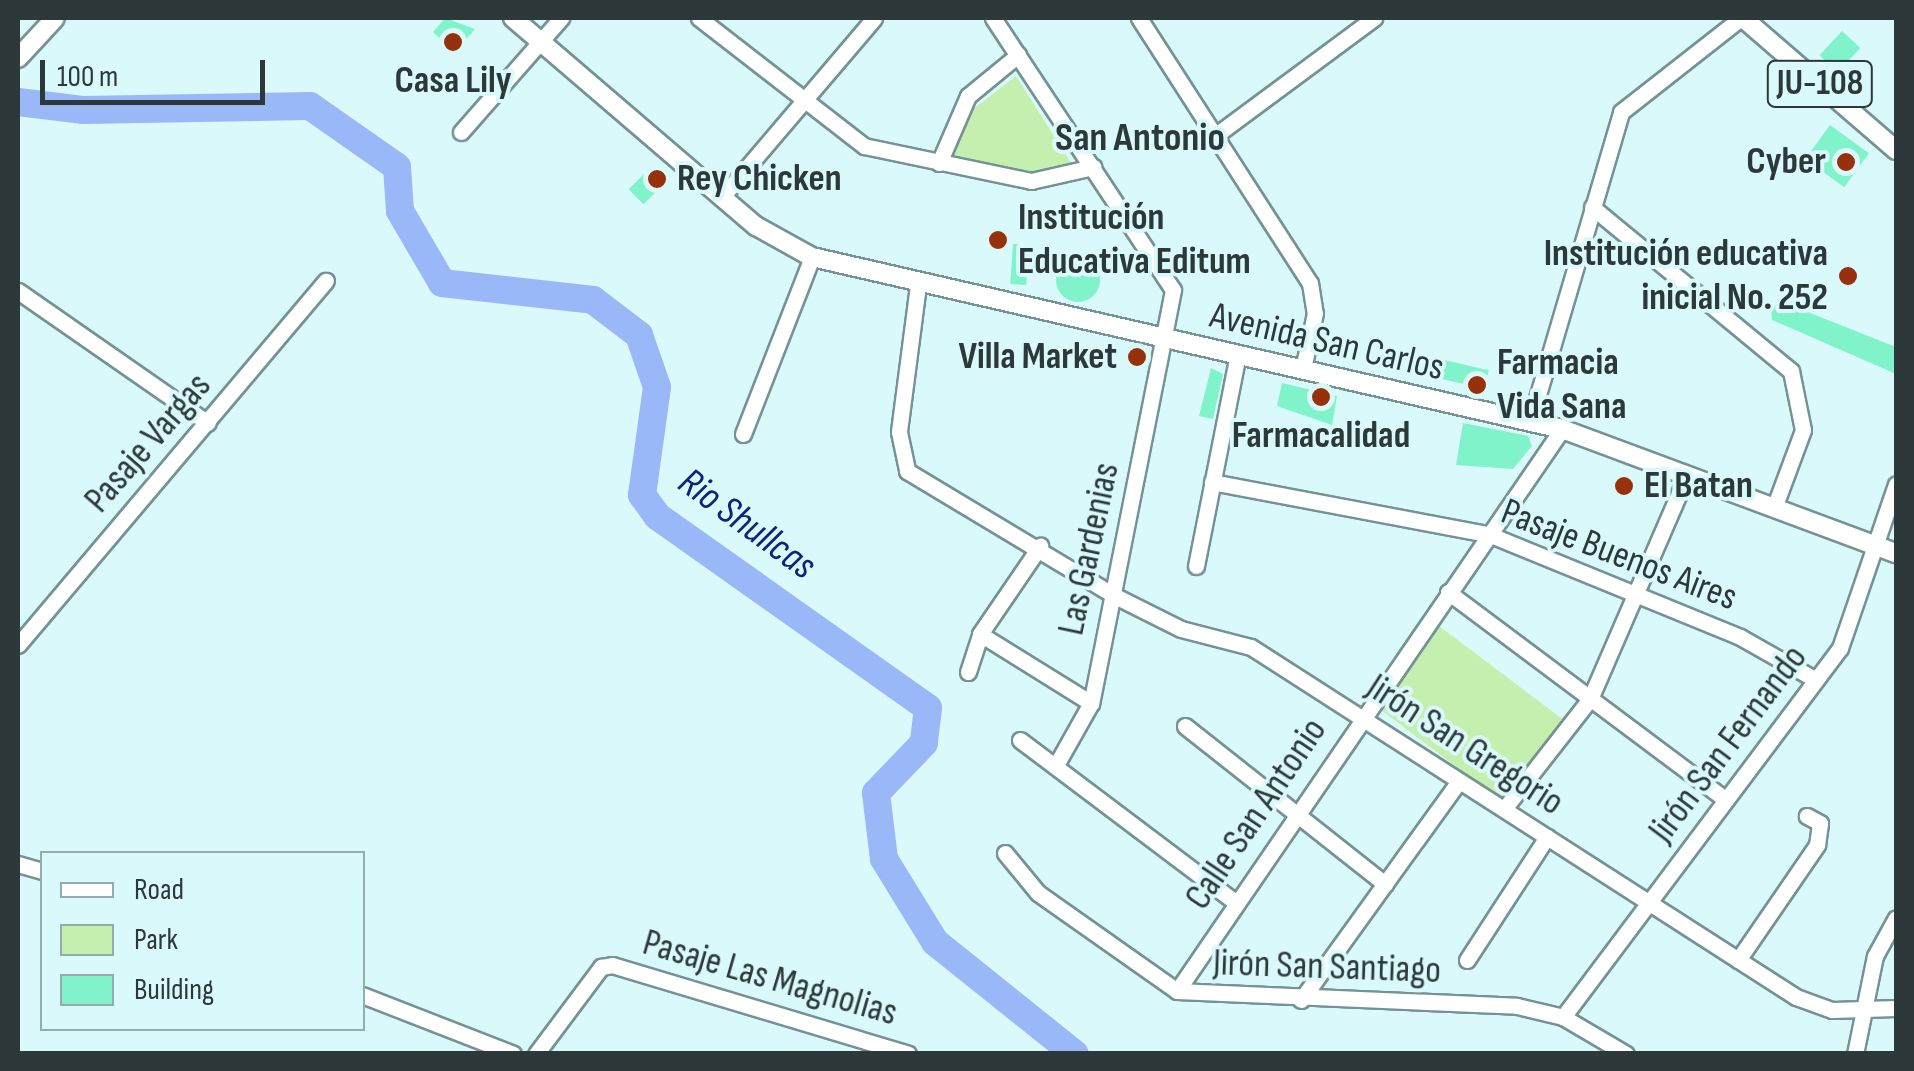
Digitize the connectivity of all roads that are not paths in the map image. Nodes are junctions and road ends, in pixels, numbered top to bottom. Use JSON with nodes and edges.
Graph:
{"nodes":[{"id":1,"x":55,"y":18,"type":"edge"},
{"id":2,"x":514,"y":18,"type":"edge"},
{"id":3,"x":561,"y":18,"type":"edge"},
{"id":4,"x":874,"y":18,"type":"edge"},
{"id":5,"x":992,"y":18,"type":"edge"},
{"id":6,"x":1139,"y":18,"type":"edge"},
{"id":7,"x":1374,"y":18,"type":"edge"},
{"id":8,"x":1742,"y":18,"type":"edge"},
{"id":9,"x":710,"y":21,"type":"edge"},
{"id":10,"x":540,"y":42,"type":"junction"},
{"id":11,"x":22,"y":49,"type":"edge"},
{"id":12,"x":1018,"y":55,"type":"junction"},
{"id":13,"x":800,"y":104,"type":"junction"},
{"id":14,"x":461,"y":132,"type":"dead end"},
{"id":15,"x":1216,"y":136,"type":"junction"},
{"id":16,"x":1896,"y":150,"type":"edge"},
{"id":17,"x":939,"y":163,"type":"junction"},
{"id":18,"x":1094,"y":167,"type":"junction"},
{"id":19,"x":721,"y":198,"type":"junction"},
{"id":20,"x":1592,"y":207,"type":"junction"},
{"id":21,"x":812,"y":257,"type":"junction"},
{"id":22,"x":326,"y":281,"type":"dead end"},
{"id":23,"x":918,"y":285,"type":"junction"},
{"id":24,"x":18,"y":291,"type":"edge"},
{"id":25,"x":1166,"y":338,"type":"junction"},
{"id":26,"x":1238,"y":354,"type":"junction"},
{"id":27,"x":1302,"y":369,"type":"junction"},
{"id":28,"x":1530,"y":422,"type":"junction"},
{"id":29,"x":208,"y":423,"type":"junction"},
{"id":30,"x":1562,"y":429,"type":"junction"},
{"id":31,"x":743,"y":434,"type":"dead end"},
{"id":32,"x":1686,"y":476,"type":"junction"},
{"id":33,"x":1212,"y":482,"type":"junction"},
{"id":34,"x":1896,"y":484,"type":"edge"},
{"id":35,"x":1774,"y":508,"type":"junction"},
{"id":36,"x":1488,"y":534,"type":"junction"},
{"id":37,"x":1040,"y":546,"type":"junction"},
{"id":38,"x":1888,"y":550,"type":"edge"},
{"id":39,"x":1196,"y":566,"type":"dead end"},
{"id":40,"x":1636,"y":591,"type":"junction"},
{"id":41,"x":1448,"y":592,"type":"junction"},
{"id":42,"x":1113,"y":595,"type":"junction"},
{"id":43,"x":21,"y":633,"type":"edge"},
{"id":44,"x":980,"y":634,"type":"junction"},
{"id":45,"x":968,"y":672,"type":"dead end"},
{"id":46,"x":1816,"y":680,"type":"junction"},
{"id":47,"x":1590,"y":698,"type":"junction"},
{"id":48,"x":1091,"y":703,"type":"junction"},
{"id":49,"x":1360,"y":717,"type":"junction"},
{"id":50,"x":1185,"y":726,"type":"dead end"},
{"id":51,"x":1020,"y":740,"type":"dead end"},
{"id":52,"x":1056,"y":765,"type":"junction"},
{"id":53,"x":1460,"y":781,"type":"junction"},
{"id":54,"x":1726,"y":800,"type":"junction"},
{"id":55,"x":1504,"y":809,"type":"junction"},
{"id":56,"x":1296,"y":814,"type":"junction"},
{"id":57,"x":1808,"y":816,"type":"dead end"},
{"id":58,"x":1547,"y":837,"type":"junction"},
{"id":59,"x":1005,"y":852,"type":"dead end"},
{"id":60,"x":1385,"y":884,"type":"junction"},
{"id":61,"x":1236,"y":903,"type":"junction"},
{"id":62,"x":1649,"y":903,"type":"junction"},
{"id":63,"x":1896,"y":918,"type":"edge"},
{"id":64,"x":1466,"y":960,"type":"dead end"},
{"id":65,"x":1738,"y":960,"type":"junction"},
{"id":66,"x":1177,"y":991,"type":"junction"},
{"id":67,"x":365,"y":997,"type":"edge"},
{"id":68,"x":1300,"y":1000,"type":"junction"},
{"id":69,"x":1896,"y":1008,"type":"edge"},
{"id":70,"x":1864,"y":1011,"type":"junction"},
{"id":71,"x":1563,"y":1017,"type":"junction"},
{"id":72,"x":513,"y":1054,"type":"edge"},
{"id":73,"x":536,"y":1054,"type":"edge"},
{"id":74,"x":908,"y":1054,"type":"edge"},
{"id":75,"x":1626,"y":1054,"type":"edge"},
{"id":76,"x":1854,"y":1054,"type":"edge"}],
"edges":[{"from":1,"to":11,"type":"main road"},
{"from":2,"to":10,"type":"main road","name":"Avenida San Carlos"},
{"from":3,"to":10,"type":"street"},
{"from":4,"to":13,"type":"street"},
{"from":5,"to":12,"type":"street","name":"Las Gardenias"},
{"from":6,"to":15,"type":"street"},
{"from":7,"to":15,"type":"street"},
{"from":8,"to":16,"type":"main road","number":"JU-108"},
{"from":8,"to":20,"type":"street"},
{"from":9,"to":13,"type":"street"},
{"from":10,"to":14,"type":"street"},
{"from":10,"to":19,"type":"main road","name":"Avenida San Carlos"},
{"from":12,"to":17,"type":"street"},
{"from":12,"to":18,"type":"street","name":"Las Gardenias"},
{"from":13,"to":17,"type":"street"},
{"from":13,"to":19,"type":"street"},
{"from":15,"to":27,"type":"street"},
{"from":17,"to":18,"type":"street"},
{"from":18,"to":25,"type":"street","name":"Las Gardenias"},
{"from":19,"to":21,"type":"main road","name":"Avenida San Carlos"},
{"from":20,"to":28,"type":"street"},
{"from":20,"to":35,"type":"street"},
{"from":21,"to":23,"type":"main road","name":"Avenida San Carlos"},
{"from":21,"to":31,"type":"street"},
{"from":22,"to":29,"type":"street","name":"Pasaje Vargas"},
{"from":23,"to":25,"type":"main road","name":"Avenida San Carlos"},
{"from":23,"to":37,"type":"street","name":"Jirón San Gregorio"},
{"from":24,"to":29,"type":"street"},
{"from":25,"to":26,"type":"main road","name":"Avenida San Carlos"},
{"from":25,"to":42,"type":"street","name":"Las Gardenias"},
{"from":26,"to":27,"type":"main road","name":"Avenida San Carlos"},
{"from":26,"to":33,"type":"street"},
{"from":27,"to":28,"type":"main road","name":"Avenida San Carlos"},
{"from":28,"to":30,"type":"main road","name":"Avenida San Carlos"},
{"from":29,"to":43,"type":"street","name":"Pasaje Vargas"},
{"from":30,"to":32,"type":"main road","name":"Avenida San Carlos"},
{"from":30,"to":36,"type":"street","name":"Calle San Antonio"},
{"from":32,"to":35,"type":"main road","name":"Avenida San Carlos"},
{"from":32,"to":40,"type":"street"},
{"from":33,"to":36,"type":"street","name":"Pasaje Buenos Aires"},
{"from":33,"to":39,"type":"street"},
{"from":34,"to":38,"type":"street","name":"Jirón San Fernando"},
{"from":35,"to":38,"type":"main road","name":"Avenida San Carlos"},
{"from":36,"to":40,"type":"street","name":"Pasaje Buenos Aires"},
{"from":36,"to":41,"type":"street","name":"Calle San Antonio"},
{"from":37,"to":42,"type":"street","name":"Jirón San Gregorio"},
{"from":37,"to":44,"type":"street"},
{"from":38,"to":46,"type":"street","name":"Jirón San Fernando"},
{"from":40,"to":46,"type":"street","name":"Pasaje Buenos Aires"},
{"from":40,"to":47,"type":"street"},
{"from":41,"to":47,"type":"street"},
{"from":41,"to":49,"type":"street","name":"Calle San Antonio"},
{"from":42,"to":48,"type":"street","name":"Las Gardenias"},
{"from":42,"to":49,"type":"street","name":"Jirón San Gregorio"},
{"from":44,"to":45,"type":"street"},
{"from":44,"to":48,"type":"street"},
{"from":46,"to":54,"type":"street","name":"Jirón San Fernando"},
{"from":47,"to":54,"type":"street"},
{"from":47,"to":55,"type":"street"},
{"from":48,"to":52,"type":"street","name":"Las Gardenias"},
{"from":49,"to":53,"type":"street","name":"Jirón San Gregorio"},
{"from":49,"to":56,"type":"street","name":"Calle San Antonio"},
{"from":50,"to":56,"type":"street"},
{"from":51,"to":52,"type":"street"},
{"from":52,"to":61,"type":"street"},
{"from":53,"to":55,"type":"street","name":"Jirón San Gregorio"},
{"from":53,"to":60,"type":"street"},
{"from":54,"to":62,"type":"street","name":"Jirón San Fernando"},
{"from":55,"to":58,"type":"street","name":"Jirón San Gregorio"},
{"from":56,"to":60,"type":"street"},
{"from":56,"to":61,"type":"street","name":"Calle San Antonio"},
{"from":57,"to":65,"type":"street"},
{"from":58,"to":62,"type":"street","name":"Jirón San Gregorio"},
{"from":58,"to":64,"type":"street"},
{"from":59,"to":66,"type":"street","name":"Jirón San Santiago"},
{"from":60,"to":68,"type":"street"},
{"from":61,"to":66,"type":"street","name":"Calle San Antonio"},
{"from":62,"to":65,"type":"street","name":"Jirón San Gregorio"},
{"from":62,"to":71,"type":"street","name":"Jirón San Fernando"},
{"from":63,"to":70,"type":"street"},
{"from":65,"to":70,"type":"street","name":"Jirón San Gregorio"},
{"from":66,"to":68,"type":"street","name":"Jirón San Santiago"},
{"from":67,"to":72,"type":"street"},
{"from":68,"to":71,"type":"street","name":"Jirón San Santiago"},
{"from":69,"to":70,"type":"street","name":"Jirón San Gregorio"},
{"from":70,"to":76,"type":"street"},
{"from":71,"to":75,"type":"street","name":"Jirón San Santiago"},
{"from":73,"to":74,"type":"street","name":"Pasaje Las Magnolias"}]}
